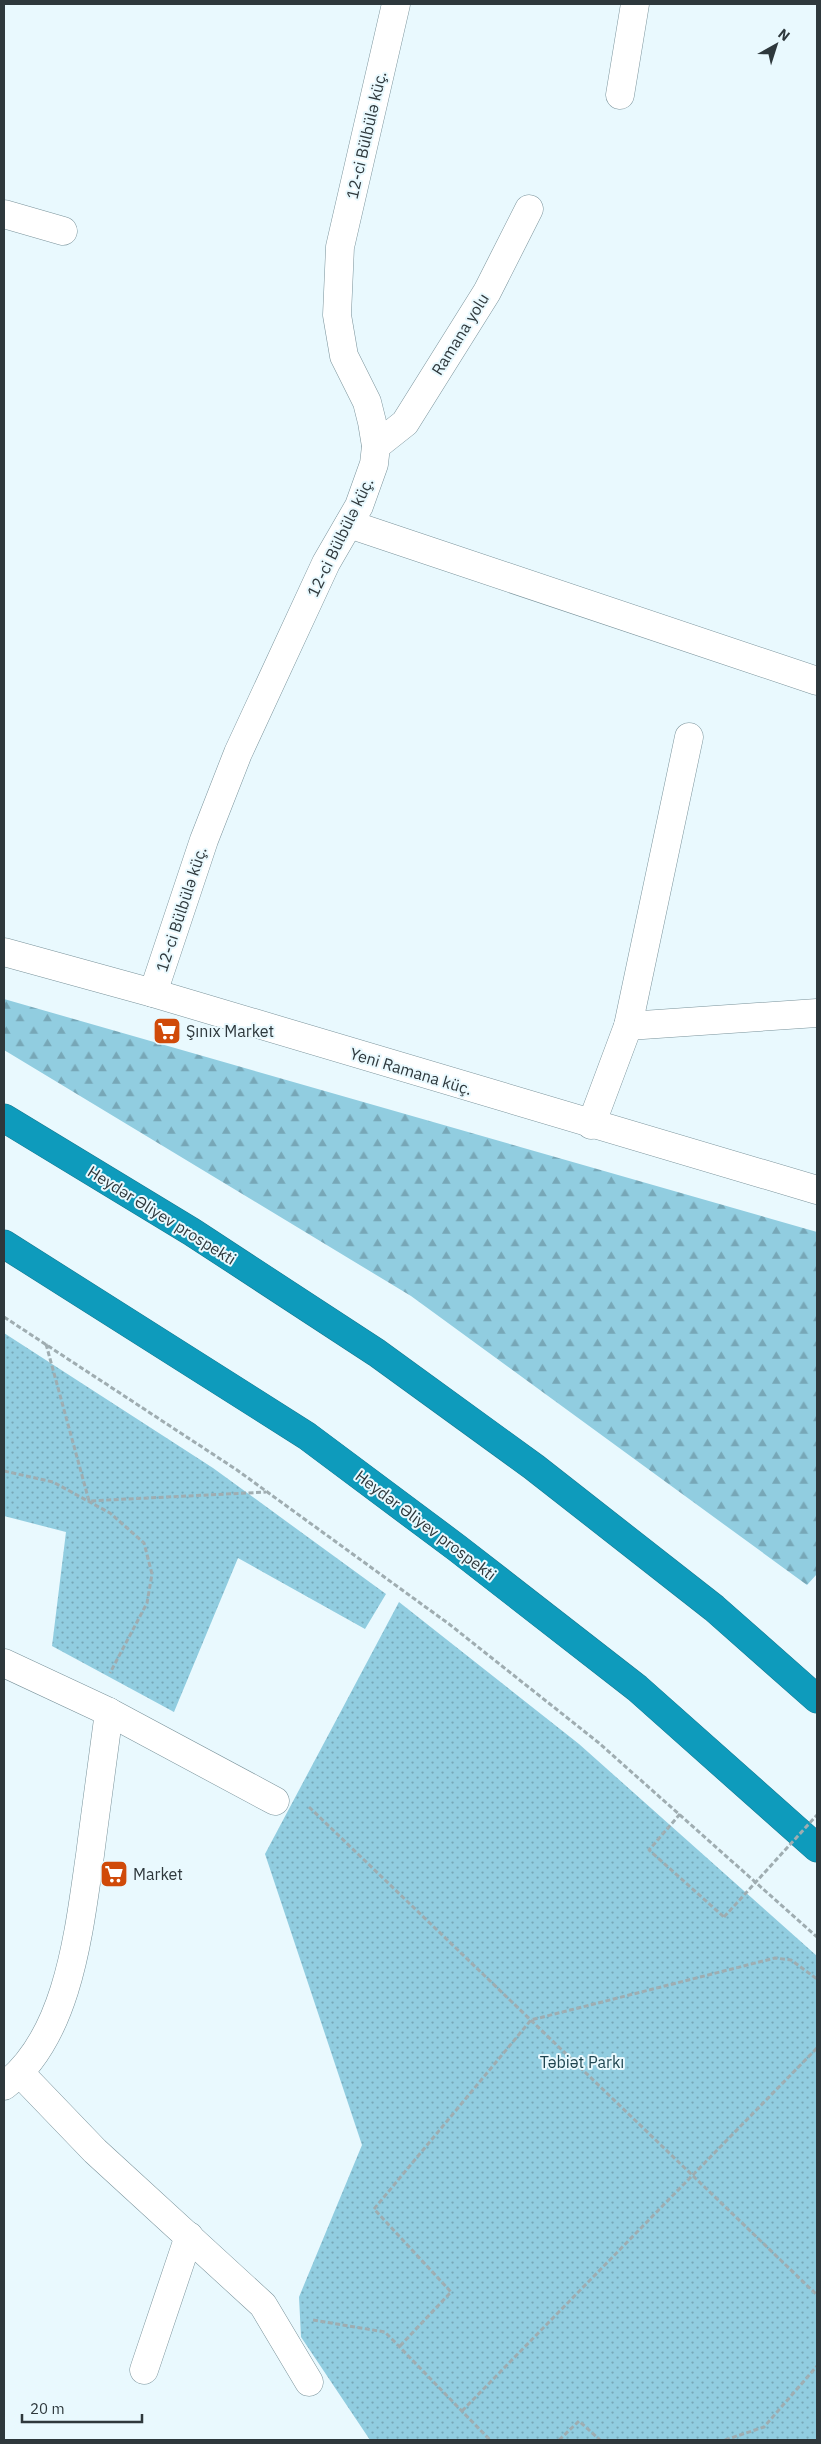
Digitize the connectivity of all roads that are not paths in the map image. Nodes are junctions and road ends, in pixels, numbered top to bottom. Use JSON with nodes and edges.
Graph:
{"nodes":[{"id":1,"x":396,"y":4,"type":"edge"},
{"id":2,"x":634,"y":4,"type":"edge"},
{"id":3,"x":620,"y":95,"type":"dead end"},
{"id":4,"x":529,"y":209,"type":"dead end"},
{"id":5,"x":4,"y":214,"type":"edge"},
{"id":6,"x":63,"y":231,"type":"dead end"},
{"id":7,"x":376,"y":446,"type":"junction"},
{"id":8,"x":349,"y":524,"type":"junction"},
{"id":9,"x":817,"y":681,"type":"edge"},
{"id":10,"x":689,"y":736,"type":"dead end"},
{"id":11,"x":4,"y":952,"type":"edge"},
{"id":12,"x":153,"y":994,"type":"junction"},
{"id":13,"x":817,"y":1013,"type":"edge"},
{"id":14,"x":628,"y":1026,"type":"junction"},
{"id":15,"x":4,"y":1118,"type":"edge"},
{"id":16,"x":591,"y":1125,"type":"junction"},
{"id":17,"x":817,"y":1190,"type":"edge"},
{"id":18,"x":4,"y":1244,"type":"edge"},
{"id":19,"x":4,"y":1663,"type":"edge"},
{"id":20,"x":817,"y":1699,"type":"edge"},
{"id":21,"x":109,"y":1712,"type":"junction"},
{"id":22,"x":275,"y":1801,"type":"dead end"},
{"id":23,"x":817,"y":1848,"type":"edge"},
{"id":24,"x":12,"y":2080,"type":"edge"},
{"id":25,"x":189,"y":2236,"type":"junction"},
{"id":26,"x":144,"y":2370,"type":"dead end"},
{"id":27,"x":309,"y":2382,"type":"dead end"}],
"edges":[{"from":1,"to":7,"type":"street","name":"12-ci Bülbülə küç."},
{"from":2,"to":3,"type":"street"},
{"from":4,"to":7,"type":"street","name":"Ramana yolu"},
{"from":5,"to":6,"type":"street"},
{"from":7,"to":8,"type":"street","name":"12-ci Bülbülə küç."},
{"from":8,"to":9,"type":"street"},
{"from":8,"to":12,"type":"street","name":"12-ci Bülbülə küç."},
{"from":10,"to":14,"type":"street"},
{"from":11,"to":12,"type":"street","name":"Yeni Ramana küç."},
{"from":12,"to":16,"type":"street","name":"Yeni Ramana küç."},
{"from":13,"to":14,"type":"street"},
{"from":14,"to":16,"type":"street"},
{"from":15,"to":20,"type":"highway","name":"Heydər Əliyev prospekti"},
{"from":16,"to":17,"type":"street","name":"Yeni Ramana küç."},
{"from":18,"to":23,"type":"highway","name":"Heydər Əliyev prospekti"},
{"from":19,"to":21,"type":"street"},
{"from":21,"to":22,"type":"street"},
{"from":21,"to":24,"type":"street"},
{"from":24,"to":25,"type":"street"},
{"from":25,"to":26,"type":"street"},
{"from":25,"to":27,"type":"street"}]}
